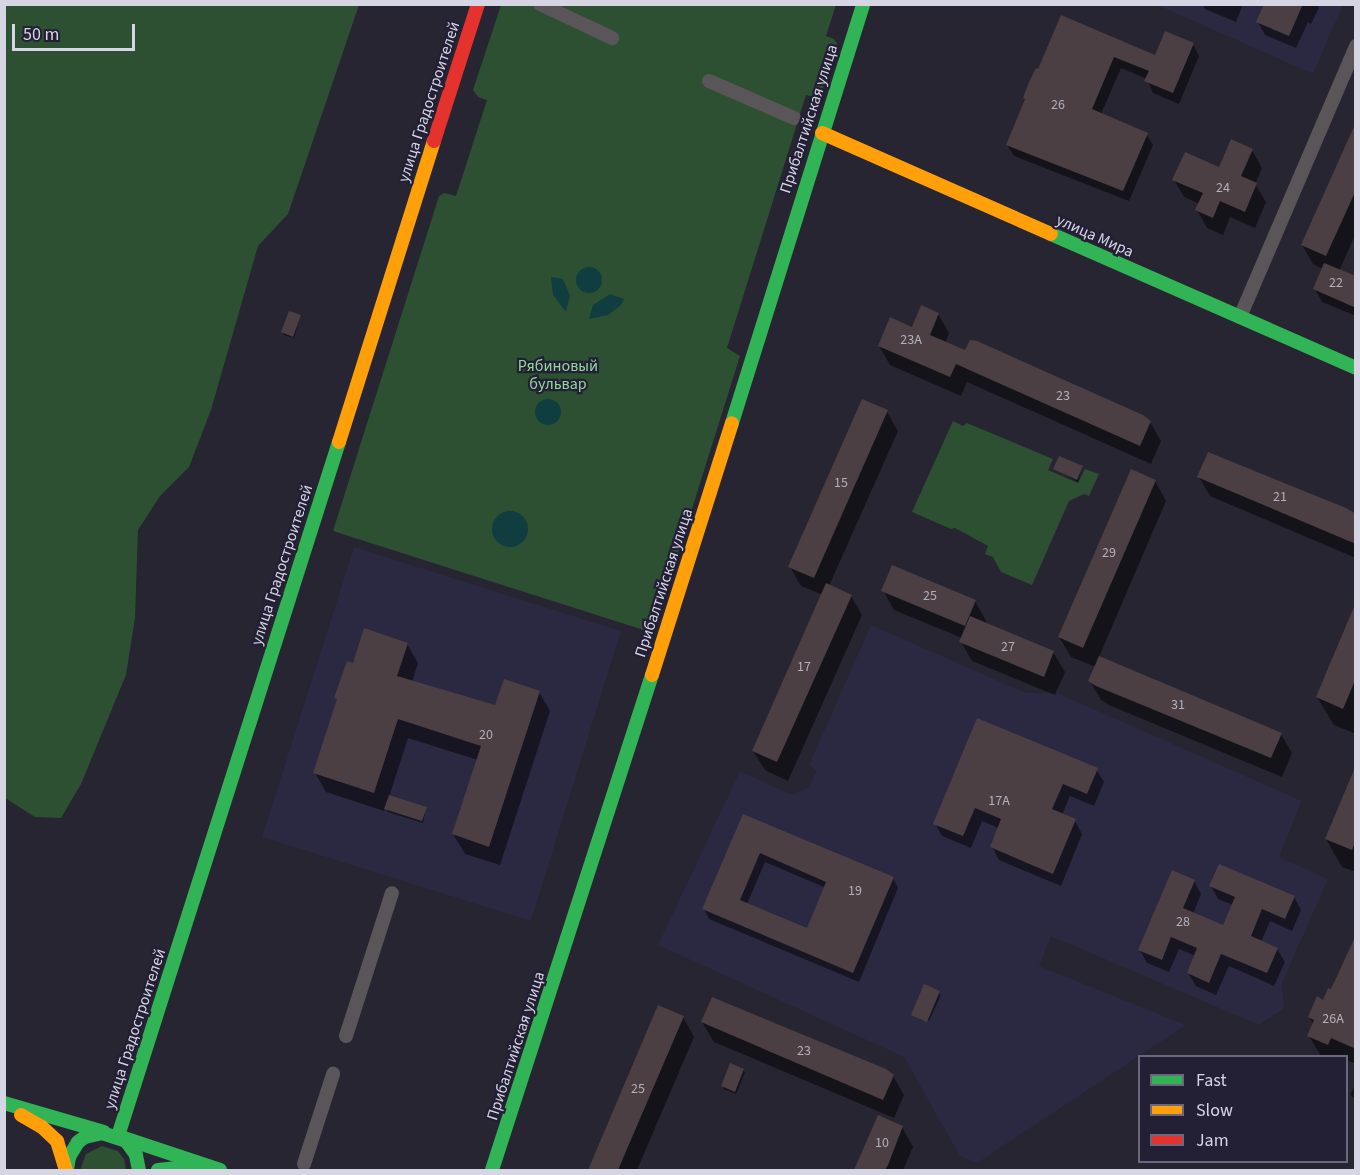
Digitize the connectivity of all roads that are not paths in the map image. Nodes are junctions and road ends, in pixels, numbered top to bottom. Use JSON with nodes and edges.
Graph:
{"nodes":[{"id":1,"x":478,"y":4,"type":"edge"},
{"id":2,"x":540,"y":4,"type":"edge"},
{"id":3,"x":863,"y":4,"type":"edge"},
{"id":4,"x":612,"y":38,"type":"dead end"},
{"id":5,"x":1356,"y":46,"type":"edge"},
{"id":6,"x":709,"y":81,"type":"dead end"},
{"id":7,"x":794,"y":118,"type":"dead end"},
{"id":8,"x":822,"y":133,"type":"junction"},
{"id":9,"x":1240,"y":317,"type":"junction"},
{"id":10,"x":1356,"y":368,"type":"edge"},
{"id":11,"x":392,"y":893,"type":"dead end"},
{"id":12,"x":346,"y":1036,"type":"dead end"},
{"id":13,"x":333,"y":1074,"type":"dead end"},
{"id":14,"x":4,"y":1103,"type":"edge"},
{"id":15,"x":4,"y":1108,"type":"edge"},
{"id":16,"x":114,"y":1135,"type":"junction"},
{"id":17,"x":304,"y":1164,"type":"dead end"},
{"id":18,"x":214,"y":1168,"type":"edge"},
{"id":19,"x":67,"y":1170,"type":"edge"},
{"id":20,"x":139,"y":1170,"type":"edge"},
{"id":21,"x":158,"y":1170,"type":"edge"},
{"id":22,"x":492,"y":1170,"type":"edge"}],
"edges":[{"from":1,"to":16,"type":"street","name":"улица Градостроителей"},
{"from":2,"to":4,"type":"street"},
{"from":3,"to":8,"type":"street","name":"Прибалтийская улица"},
{"from":5,"to":9,"type":"street"},
{"from":6,"to":7,"type":"street"},
{"from":8,"to":9,"type":"street","name":"улица Мира"},
{"from":8,"to":22,"type":"street","name":"Прибалтийская улица"},
{"from":9,"to":10,"type":"street","name":"улица Мира"},
{"from":11,"to":12,"type":"street"},
{"from":13,"to":17,"type":"street"},
{"from":14,"to":16,"type":"street"},
{"from":15,"to":19,"type":"street"},
{"from":16,"to":18,"type":"street"},
{"from":16,"to":19,"type":"street"},
{"from":16,"to":20,"type":"street"},
{"from":18,"to":21,"type":"street"}]}
